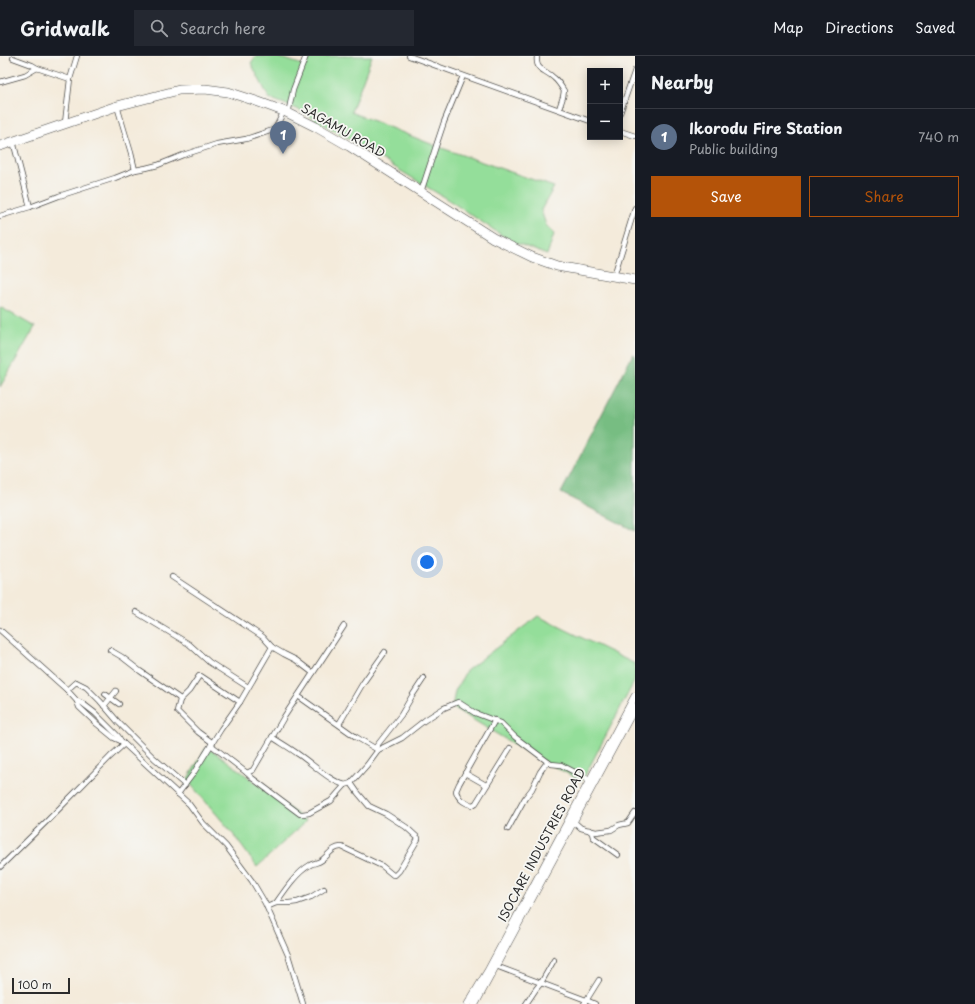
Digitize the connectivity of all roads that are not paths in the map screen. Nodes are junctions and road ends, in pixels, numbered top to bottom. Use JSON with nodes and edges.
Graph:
{"nodes":[{"id":1,"x":77,"y":56,"type":"edge"},
{"id":2,"x":306,"y":56,"type":"edge"},
{"id":3,"x":409,"y":56,"type":"edge"},
{"id":4,"x":537,"y":56,"type":"edge"},
{"id":5,"x":13,"y":58,"type":"dead end"},
{"id":6,"x":37,"y":68,"type":"junction"},
{"id":7,"x":635,"y":70,"type":"edge"},
{"id":8,"x":464,"y":76,"type":"junction"},
{"id":9,"x":70,"y":79,"type":"junction"},
{"id":10,"x":0,"y":82,"type":"edge"},
{"id":11,"x":623,"y":104,"type":"edge"},
{"id":12,"x":117,"y":106,"type":"junction"},
{"id":13,"x":559,"y":109,"type":"junction"},
{"id":14,"x":286,"y":112,"type":"junction"},
{"id":15,"x":587,"y":119,"type":"edge"},
{"id":16,"x":65,"y":123,"type":"junction"},
{"id":17,"x":623,"y":132,"type":"edge"},
{"id":18,"x":635,"y":136,"type":"edge"},
{"id":19,"x":13,"y":141,"type":"junction"},
{"id":20,"x":0,"y":146,"type":"edge"},
{"id":21,"x":135,"y":170,"type":"junction"},
{"id":22,"x":421,"y":192,"type":"junction"},
{"id":23,"x":30,"y":207,"type":"junction"},
{"id":24,"x":635,"y":208,"type":"edge"},
{"id":25,"x":0,"y":216,"type":"edge"},
{"id":26,"x":614,"y":276,"type":"junction"},
{"id":27,"x":635,"y":280,"type":"edge"},
{"id":28,"x":172,"y":577,"type":"dead end"},
{"id":29,"x":136,"y":612,"type":"dead end"},
{"id":30,"x":344,"y":626,"type":"dead end"},
{"id":31,"x":0,"y":630,"type":"edge"},
{"id":32,"x":272,"y":647,"type":"junction"},
{"id":33,"x":110,"y":650,"type":"dead end"},
{"id":34,"x":385,"y":652,"type":"dead end"},
{"id":35,"x":313,"y":673,"type":"junction"},
{"id":36,"x":424,"y":678,"type":"dead end"},
{"id":37,"x":248,"y":687,"type":"junction"},
{"id":38,"x":67,"y":690,"type":"junction"},
{"id":39,"x":116,"y":691,"type":"dead end"},
{"id":40,"x":105,"y":694,"type":"dead end"},
{"id":41,"x":298,"y":696,"type":"junction"},
{"id":42,"x":635,"y":696,"type":"edge"},
{"id":43,"x":110,"y":697,"type":"junction"},
{"id":44,"x":180,"y":700,"type":"junction"},
{"id":45,"x":240,"y":702,"type":"junction"},
{"id":46,"x":119,"y":704,"type":"dead end"},
{"id":47,"x":104,"y":706,"type":"junction"},
{"id":48,"x":635,"y":707,"type":"edge"},
{"id":49,"x":495,"y":720,"type":"junction"},
{"id":50,"x":339,"y":724,"type":"junction"},
{"id":51,"x":272,"y":737,"type":"junction"},
{"id":52,"x":123,"y":743,"type":"junction"},
{"id":53,"x":212,"y":744,"type":"junction"},
{"id":54,"x":510,"y":748,"type":"dead end"},
{"id":55,"x":377,"y":749,"type":"junction"},
{"id":56,"x":548,"y":762,"type":"junction"},
{"id":57,"x":247,"y":773,"type":"junction"},
{"id":58,"x":465,"y":773,"type":"junction"},
{"id":59,"x":592,"y":781,"type":"junction"},
{"id":60,"x":351,"y":783,"type":"junction"},
{"id":61,"x":345,"y":785,"type":"junction"},
{"id":62,"x":486,"y":785,"type":"junction"},
{"id":63,"x":185,"y":786,"type":"junction"},
{"id":64,"x":178,"y":794,"type":"junction"},
{"id":65,"x":635,"y":813,"type":"edge"},
{"id":66,"x":571,"y":820,"type":"junction"},
{"id":67,"x":508,"y":829,"type":"dead end"},
{"id":68,"x":589,"y":830,"type":"junction"},
{"id":69,"x":618,"y":855,"type":"dead end"},
{"id":70,"x":0,"y":867,"type":"edge"},
{"id":71,"x":324,"y":889,"type":"dead end"},
{"id":72,"x":276,"y":903,"type":"junction"},
{"id":73,"x":267,"y":907,"type":"junction"},
{"id":74,"x":554,"y":960,"type":"dead end"},
{"id":75,"x":496,"y":966,"type":"junction"},
{"id":76,"x":599,"y":980,"type":"dead end"},
{"id":77,"x":541,"y":983,"type":"junction"},
{"id":78,"x":585,"y":1002,"type":"edge"},
{"id":79,"x":303,"y":1004,"type":"edge"},
{"id":80,"x":468,"y":1004,"type":"edge"},
{"id":81,"x":475,"y":1004,"type":"edge"},
{"id":82,"x":526,"y":1004,"type":"edge"},
{"id":83,"x":596,"y":1004,"type":"edge"}],
"edges":[{"from":1,"to":9,"type":"street"},
{"from":2,"to":14,"type":"street"},
{"from":3,"to":8,"type":"street"},
{"from":4,"to":13,"type":"street"},
{"from":5,"to":6,"type":"street"},
{"from":6,"to":9,"type":"street"},
{"from":6,"to":10,"type":"street"},
{"from":7,"to":11,"type":"street"},
{"from":8,"to":13,"type":"street"},
{"from":8,"to":22,"type":"street"},
{"from":9,"to":16,"type":"street"},
{"from":12,"to":14,"type":"highway","name":"SAGAMU ROAD"},
{"from":12,"to":16,"type":"highway","name":"SAGAMU ROAD"},
{"from":12,"to":21,"type":"street"},
{"from":13,"to":15,"type":"street"},
{"from":14,"to":21,"type":"street"},
{"from":14,"to":22,"type":"highway","name":"SAGAMU ROAD"},
{"from":16,"to":19,"type":"highway","name":"SAGAMU ROAD"},
{"from":17,"to":18,"type":"street"},
{"from":19,"to":20,"type":"highway","name":"SAGAMU ROAD"},
{"from":19,"to":23,"type":"street"},
{"from":21,"to":23,"type":"street"},
{"from":22,"to":26,"type":"highway","name":"SAGAMU ROAD"},
{"from":23,"to":25,"type":"street"},
{"from":24,"to":26,"type":"street"},
{"from":26,"to":27,"type":"highway","name":"SAGAMU ROAD"},
{"from":28,"to":32,"type":"street"},
{"from":29,"to":37,"type":"street"},
{"from":30,"to":35,"type":"street"},
{"from":31,"to":38,"type":"street"},
{"from":32,"to":35,"type":"street"},
{"from":32,"to":37,"type":"street"},
{"from":33,"to":44,"type":"street"},
{"from":34,"to":50,"type":"street"},
{"from":35,"to":41,"type":"street"},
{"from":36,"to":55,"type":"street"},
{"from":37,"to":45,"type":"street"},
{"from":38,"to":47,"type":"street"},
{"from":38,"to":52,"type":"street"},
{"from":39,"to":43,"type":"street"},
{"from":40,"to":43,"type":"street"},
{"from":41,"to":50,"type":"street"},
{"from":41,"to":51,"type":"street"},
{"from":42,"to":59,"type":"street","name":"ISOCARE INDUSTRIES ROAD"},
{"from":43,"to":46,"type":"street"},
{"from":43,"to":47,"type":"street"},
{"from":44,"to":45,"type":"street"},
{"from":44,"to":53,"type":"street"},
{"from":45,"to":53,"type":"street"},
{"from":47,"to":63,"type":"street"},
{"from":48,"to":59,"type":"street","name":"ISOCARE INDUSTRIES ROAD"},
{"from":49,"to":55,"type":"street"},
{"from":49,"to":56,"type":"street"},
{"from":49,"to":58,"type":"street"},
{"from":50,"to":55,"type":"street"},
{"from":51,"to":57,"type":"street"},
{"from":51,"to":61,"type":"street"},
{"from":52,"to":64,"type":"street"},
{"from":52,"to":70,"type":"street"},
{"from":53,"to":57,"type":"street"},
{"from":53,"to":63,"type":"street"},
{"from":54,"to":62,"type":"street"},
{"from":55,"to":60,"type":"street"},
{"from":56,"to":59,"type":"street"},
{"from":56,"to":67,"type":"street"},
{"from":57,"to":61,"type":"street"},
{"from":58,"to":62,"type":"street"},
{"from":58,"to":62,"type":"street"},
{"from":59,"to":66,"type":"street","name":"ISOCARE INDUSTRIES ROAD"},
{"from":60,"to":61,"type":"street"},
{"from":60,"to":72,"type":"street"},
{"from":63,"to":64,"type":"street"},
{"from":64,"to":73,"type":"street"},
{"from":65,"to":68,"type":"street"},
{"from":66,"to":68,"type":"street"},
{"from":66,"to":75,"type":"street","name":"ISOCARE INDUSTRIES ROAD"},
{"from":66,"to":80,"type":"street","name":"ISOCARE INDUSTRIES ROAD"},
{"from":68,"to":69,"type":"street"},
{"from":71,"to":72,"type":"street"},
{"from":72,"to":73,"type":"street"},
{"from":73,"to":79,"type":"street"},
{"from":74,"to":77,"type":"street"},
{"from":75,"to":77,"type":"street"},
{"from":75,"to":81,"type":"street","name":"ISOCARE INDUSTRIES ROAD"},
{"from":76,"to":78,"type":"street"},
{"from":77,"to":78,"type":"street"},
{"from":77,"to":82,"type":"street"},
{"from":78,"to":83,"type":"street"}]}
